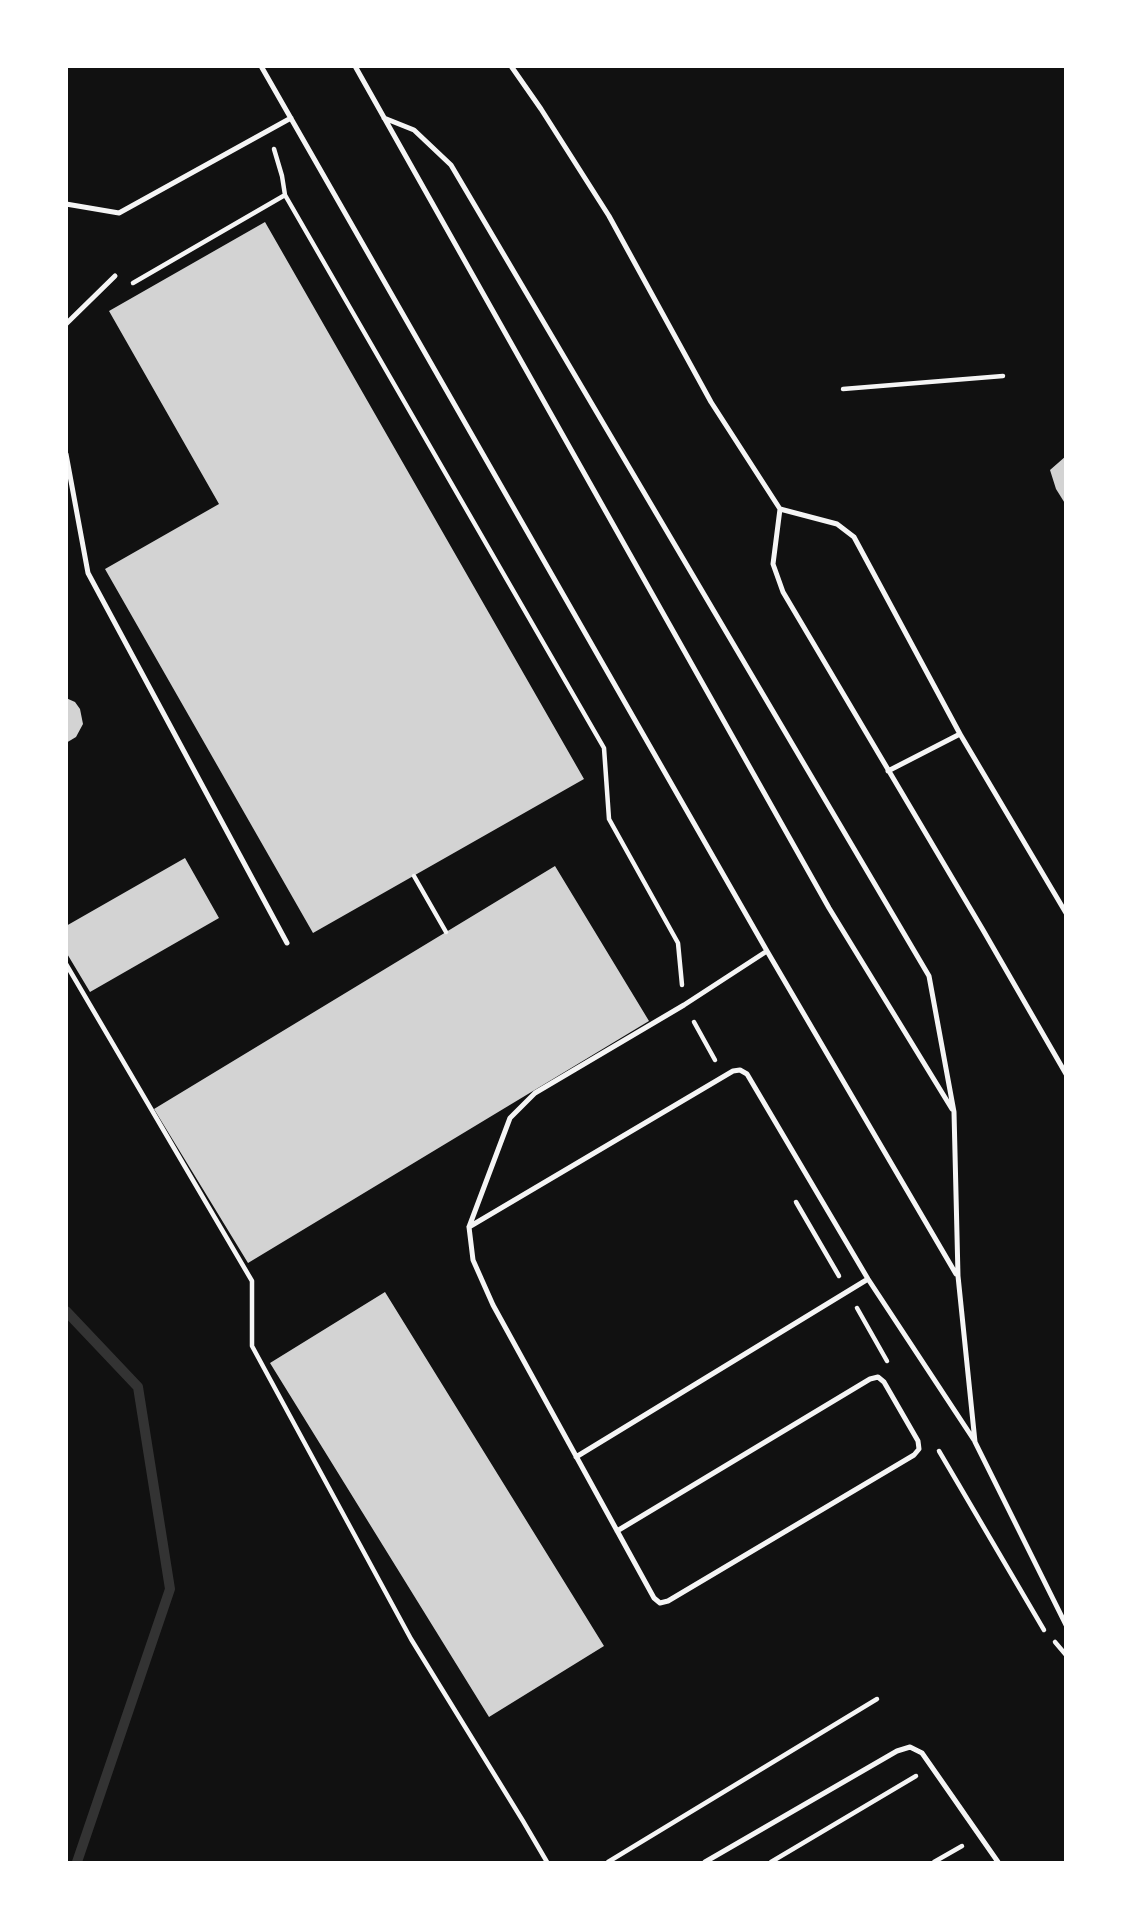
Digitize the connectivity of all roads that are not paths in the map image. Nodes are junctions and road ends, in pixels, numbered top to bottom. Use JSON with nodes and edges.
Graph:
{"nodes":[{"id":1,"x":261,"y":66,"type":"edge"},
{"id":2,"x":355,"y":66,"type":"edge"},
{"id":3,"x":511,"y":66,"type":"edge"},
{"id":4,"x":291,"y":118,"type":"junction"},
{"id":5,"x":384,"y":118,"type":"junction"},
{"id":6,"x":66,"y":204,"type":"edge"},
{"id":7,"x":116,"y":276,"type":"dead end"},
{"id":8,"x":66,"y":324,"type":"edge"},
{"id":9,"x":66,"y":454,"type":"edge"},
{"id":10,"x":780,"y":509,"type":"junction"},
{"id":11,"x":960,"y":734,"type":"junction"},
{"id":12,"x":888,"y":771,"type":"junction"},
{"id":13,"x":1066,"y":913,"type":"edge"},
{"id":14,"x":287,"y":943,"type":"dead end"},
{"id":15,"x":768,"y":951,"type":"junction"},
{"id":16,"x":1066,"y":1074,"type":"edge"},
{"id":17,"x":954,"y":1112,"type":"junction"},
{"id":18,"x":469,"y":1227,"type":"junction"},
{"id":19,"x":958,"y":1276,"type":"junction"},
{"id":20,"x":868,"y":1279,"type":"junction"},
{"id":21,"x":975,"y":1442,"type":"junction"},
{"id":22,"x":576,"y":1457,"type":"junction"},
{"id":23,"x":617,"y":1531,"type":"junction"},
{"id":24,"x":1066,"y":1625,"type":"edge"},
{"id":25,"x":705,"y":1863,"type":"edge"},
{"id":26,"x":998,"y":1863,"type":"edge"}],
"edges":[{"from":1,"to":4,"type":"lane"},
{"from":2,"to":5,"type":"lane"},
{"from":3,"to":10,"type":"lane"},
{"from":4,"to":6,"type":"lane"},
{"from":4,"to":15,"type":"lane"},
{"from":5,"to":17,"type":"lane"},
{"from":5,"to":17,"type":"lane"},
{"from":7,"to":8,"type":"lane"},
{"from":9,"to":14,"type":"lane"},
{"from":10,"to":11,"type":"lane"},
{"from":10,"to":12,"type":"lane"},
{"from":11,"to":12,"type":"lane"},
{"from":11,"to":13,"type":"lane"},
{"from":12,"to":16,"type":"lane"},
{"from":15,"to":18,"type":"lane"},
{"from":15,"to":19,"type":"lane"},
{"from":17,"to":19,"type":"lane"},
{"from":18,"to":20,"type":"lane"},
{"from":18,"to":22,"type":"lane"},
{"from":19,"to":21,"type":"lane"},
{"from":20,"to":21,"type":"lane"},
{"from":20,"to":22,"type":"lane"},
{"from":21,"to":24,"type":"lane"},
{"from":22,"to":23,"type":"lane"},
{"from":23,"to":23,"type":"lane"},
{"from":25,"to":26,"type":"lane"}]}
